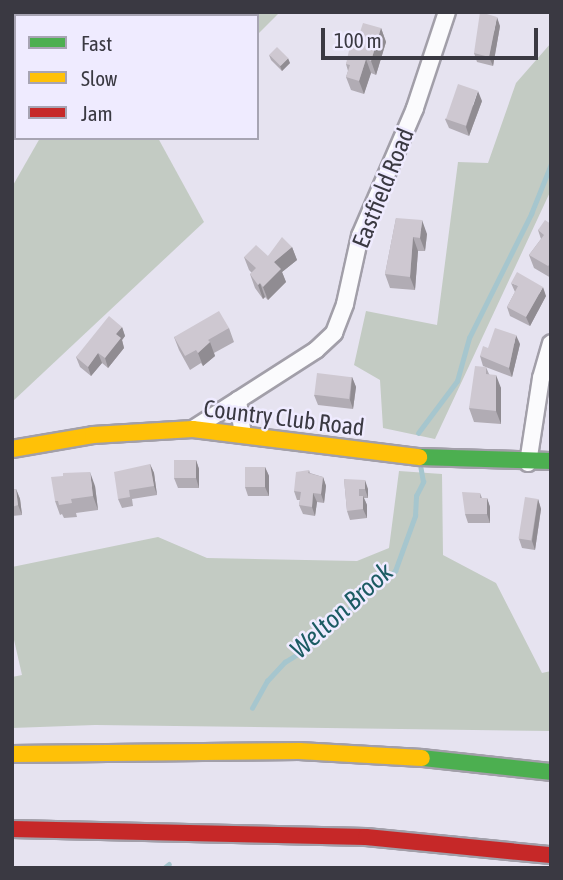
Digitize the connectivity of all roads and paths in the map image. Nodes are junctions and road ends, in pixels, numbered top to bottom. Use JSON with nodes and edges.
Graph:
{"nodes":[{"id":1,"x":447,"y":12,"type":"edge"},
{"id":2,"x":551,"y":343,"type":"edge"},
{"id":3,"x":238,"y":400,"type":"junction"},
{"id":4,"x":193,"y":429,"type":"junction"},
{"id":5,"x":243,"y":435,"type":"junction"},
{"id":6,"x":12,"y":449,"type":"edge"},
{"id":7,"x":551,"y":461,"type":"edge"},
{"id":8,"x":528,"y":463,"type":"junction"},
{"id":9,"x":232,"y":751,"type":"junction"},
{"id":10,"x":511,"y":751,"type":"dead end"},
{"id":11,"x":12,"y":754,"type":"edge"},
{"id":12,"x":551,"y":772,"type":"edge"},
{"id":13,"x":12,"y":829,"type":"edge"},
{"id":14,"x":551,"y":855,"type":"edge"}],
"edges":[{"from":1,"to":3,"type":"street","name":"Eastfield Road"},
{"from":2,"to":8,"type":"street"},
{"from":3,"to":4,"type":"street","name":"Eastfield Road"},
{"from":3,"to":5,"type":"street"},
{"from":4,"to":5,"type":"main road","name":"Country Club Road"},
{"from":4,"to":6,"type":"main road","name":"Country Club Road"},
{"from":5,"to":8,"type":"main road","name":"Country Club Road"},
{"from":7,"to":8,"type":"main road","name":"Country Club Road"},
{"from":9,"to":10,"type":"main road"},
{"from":9,"to":11,"type":"main road"},
{"from":9,"to":12,"type":"main road"},
{"from":13,"to":14,"type":"main road"}]}
